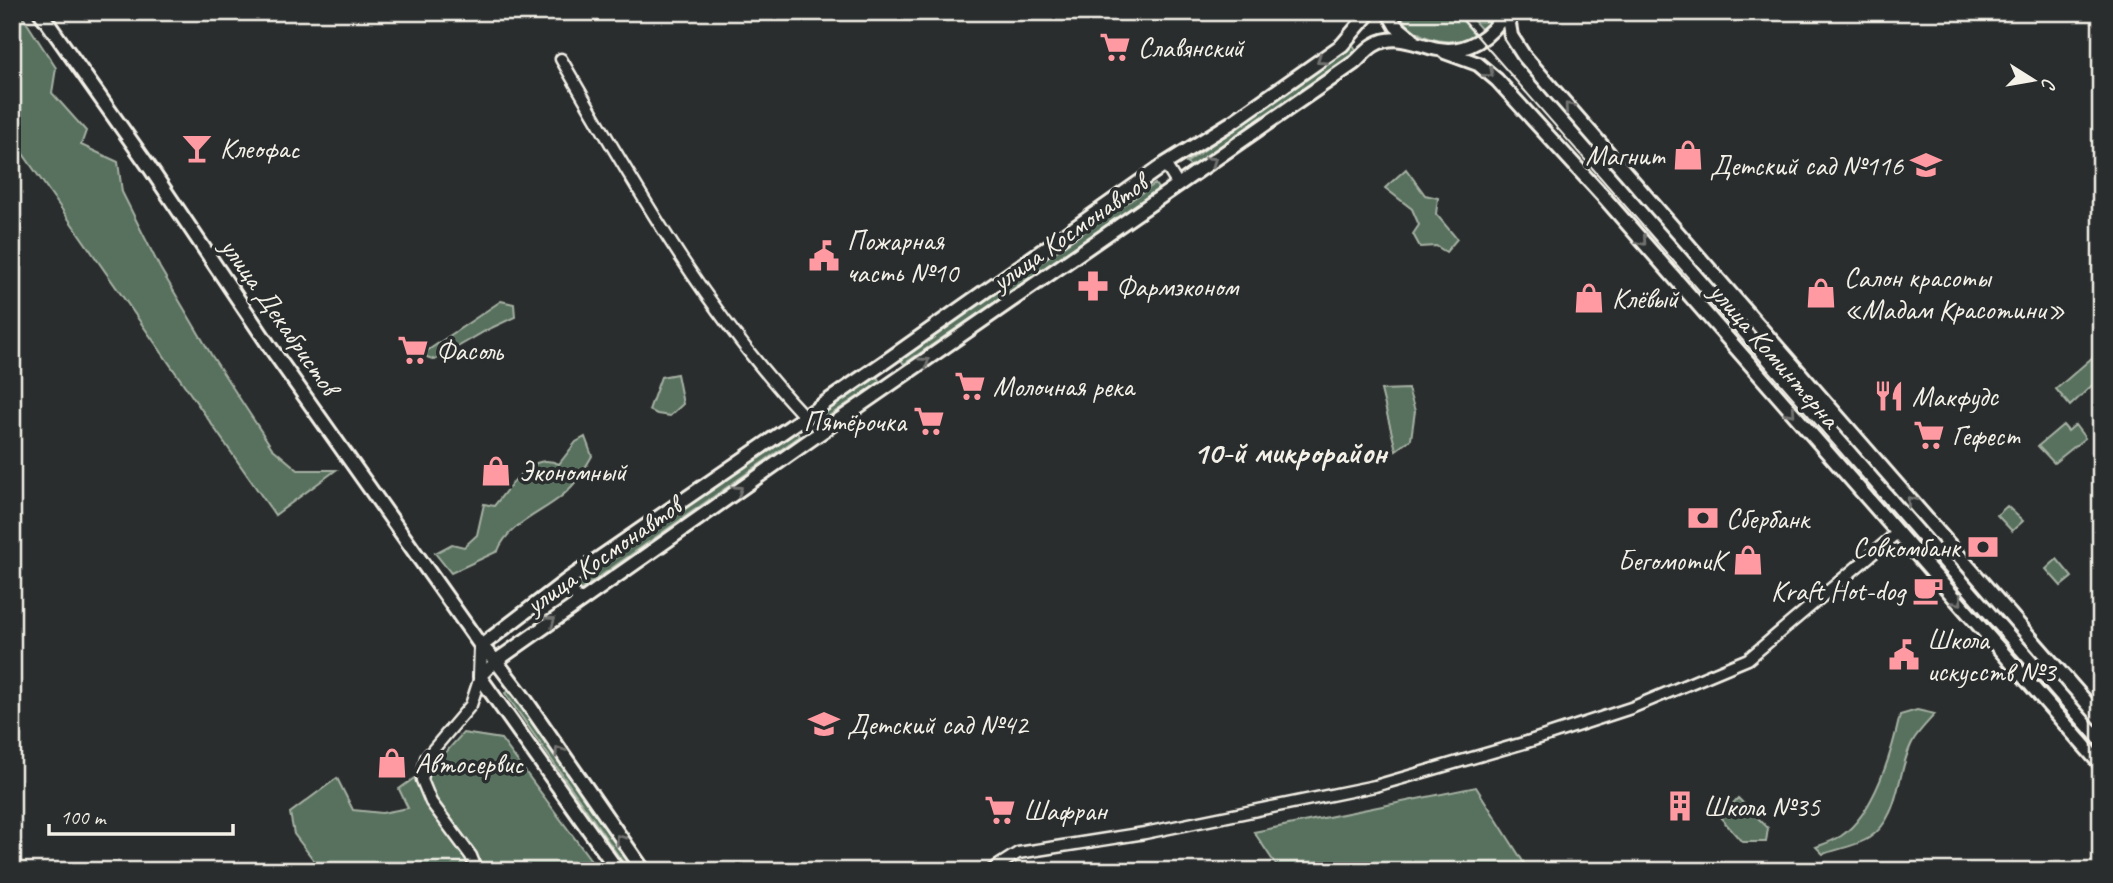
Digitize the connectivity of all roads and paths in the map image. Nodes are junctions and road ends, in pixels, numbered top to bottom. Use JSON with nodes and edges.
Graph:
{"nodes":[{"id":1,"x":40,"y":12,"type":"edge"},
{"id":2,"x":1370,"y":12,"type":"edge"},
{"id":3,"x":1388,"y":12,"type":"edge"},
{"id":4,"x":1506,"y":12,"type":"edge"},
{"id":5,"x":1427,"y":47,"type":"junction"},
{"id":6,"x":561,"y":59,"type":"dead end"},
{"id":7,"x":1165,"y":164,"type":"junction"},
{"id":8,"x":1178,"y":185,"type":"junction"},
{"id":9,"x":804,"y":416,"type":"junction"},
{"id":10,"x":1897,"y":533,"type":"junction"},
{"id":11,"x":566,"y":581,"type":"junction"},
{"id":12,"x":579,"y":601,"type":"junction"},
{"id":13,"x":481,"y":646,"type":"junction"},
{"id":14,"x":496,"y":661,"type":"junction"},
{"id":15,"x":480,"y":677,"type":"junction"},
{"id":16,"x":2101,"y":719,"type":"edge"},
{"id":17,"x":2101,"y":765,"type":"edge"},
{"id":18,"x":477,"y":871,"type":"edge"},
{"id":19,"x":618,"y":871,"type":"edge"},
{"id":20,"x":644,"y":871,"type":"edge"},
{"id":21,"x":990,"y":871,"type":"edge"}],
"edges":[{"from":1,"to":13,"type":"street","name":"улица Декабристов"},
{"from":2,"to":7,"type":"street","name":"улица Космонавтов","one_way":true},
{"from":3,"to":5,"type":"street","name":"улица Коминтерна"},
{"from":4,"to":5,"type":"street","name":"улица Космонавтов"},
{"from":16,"to":4,"type":"street","name":"улица Коминтерна","one_way":true},
{"from":8,"to":5,"type":"street","name":"улица Космонавтов","one_way":true},
{"from":5,"to":10,"type":"street","name":"улица Коминтерна","one_way":true},
{"from":6,"to":9,"type":"street"},
{"from":7,"to":8,"type":"street"},
{"from":7,"to":9,"type":"street","name":"улица Космонавтов"},
{"from":12,"to":8,"type":"street","name":"улица Космонавтов","one_way":true},
{"from":9,"to":11,"type":"street","name":"улица Космонавтов"},
{"from":10,"to":17,"type":"street","name":"улица Коминтерна","one_way":true},
{"from":10,"to":21,"type":"street"},
{"from":11,"to":12,"type":"street"},
{"from":11,"to":13,"type":"street","name":"улица Космонавтов"},
{"from":14,"to":12,"type":"street","name":"улица Космонавтов","one_way":true},
{"from":13,"to":14,"type":"street","name":"улица Декабристов"},
{"from":13,"to":15,"type":"street"},
{"from":14,"to":15,"type":"street"},
{"from":20,"to":14,"type":"street","name":"улица Декабристов","one_way":true},
{"from":15,"to":18,"type":"street"},
{"from":15,"to":19,"type":"street"}]}
